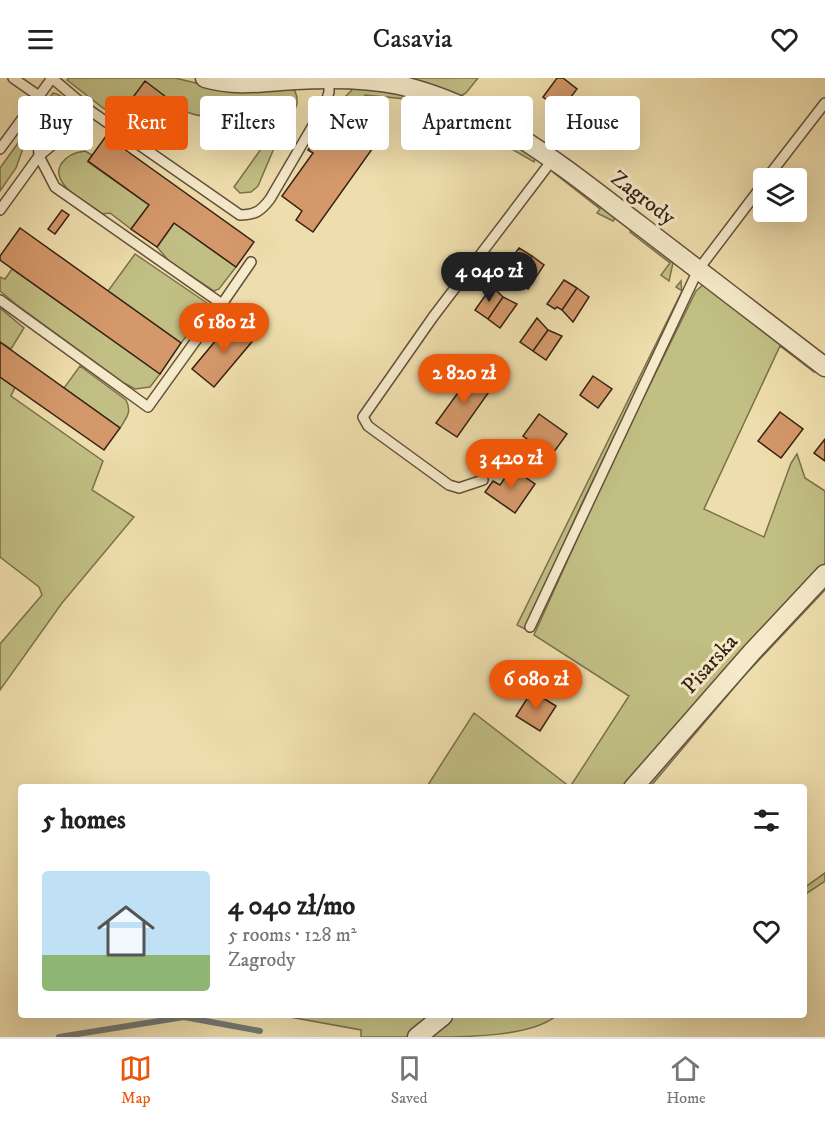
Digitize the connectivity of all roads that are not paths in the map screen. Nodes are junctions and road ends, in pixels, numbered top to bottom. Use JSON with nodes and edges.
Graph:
{"nodes":[{"id":1,"x":14,"y":78,"type":"edge"},
{"id":2,"x":52,"y":78,"type":"edge"},
{"id":3,"x":329,"y":79,"type":"edge"},
{"id":4,"x":373,"y":79,"type":"edge"},
{"id":5,"x":218,"y":80,"type":"edge"},
{"id":6,"x":39,"y":96,"type":"joint"},
{"id":7,"x":73,"y":96,"type":"edge"},
{"id":8,"x":825,"y":103,"type":"edge"},
{"id":9,"x":93,"y":113,"type":"edge"},
{"id":10,"x":18,"y":125,"type":"edge"},
{"id":11,"x":0,"y":149,"type":"edge"},
{"id":12,"x":39,"y":150,"type":"edge"},
{"id":13,"x":46,"y":150,"type":"edge"},
{"id":14,"x":39,"y":156,"type":"junction"},
{"id":15,"x":553,"y":159,"type":"junction"},
{"id":16,"x":775,"y":168,"type":"edge"},
{"id":17,"x":753,"y":198,"type":"edge"},
{"id":18,"x":0,"y":210,"type":"edge"},
{"id":19,"x":252,"y":262,"type":"dead end"},
{"id":20,"x":698,"y":270,"type":"junction"},
{"id":21,"x":0,"y":300,"type":"edge"},
{"id":22,"x":222,"y":304,"type":"junction"},
{"id":23,"x":825,"y":367,"type":"edge"},
{"id":24,"x":483,"y":480,"type":"dead end"},
{"id":25,"x":825,"y":574,"type":"edge"},
{"id":26,"x":530,"y":627,"type":"dead end"},
{"id":27,"x":636,"y":784,"type":"edge"},
{"id":28,"x":441,"y":1018,"type":"edge"},
{"id":29,"x":417,"y":1037,"type":"edge"}],
"edges":[{"from":1,"to":6,"type":"lane"},
{"from":2,"to":6,"type":"lane"},
{"from":2,"to":7,"type":"lane"},
{"from":3,"to":4,"type":"street","name":"Zagrody"},
{"from":3,"to":5,"type":"street","name":"Zagrody"},
{"from":3,"to":9,"type":"lane"},
{"from":4,"to":15,"type":"street","name":"Zagrody"},
{"from":8,"to":16,"type":"lane"},
{"from":10,"to":11,"type":"lane"},
{"from":12,"to":14,"type":"lane"},
{"from":13,"to":14,"type":"lane"},
{"from":14,"to":18,"type":"lane"},
{"from":14,"to":22,"type":"lane"},
{"from":15,"to":20,"type":"street","name":"Zagrody"},
{"from":15,"to":24,"type":"lane"},
{"from":17,"to":20,"type":"lane"},
{"from":19,"to":22,"type":"lane"},
{"from":20,"to":23,"type":"street","name":"Zagrody"},
{"from":20,"to":26,"type":"lane"},
{"from":21,"to":22,"type":"lane"},
{"from":25,"to":27,"type":"street","name":"Pisarska"},
{"from":28,"to":29,"type":"street"}]}
